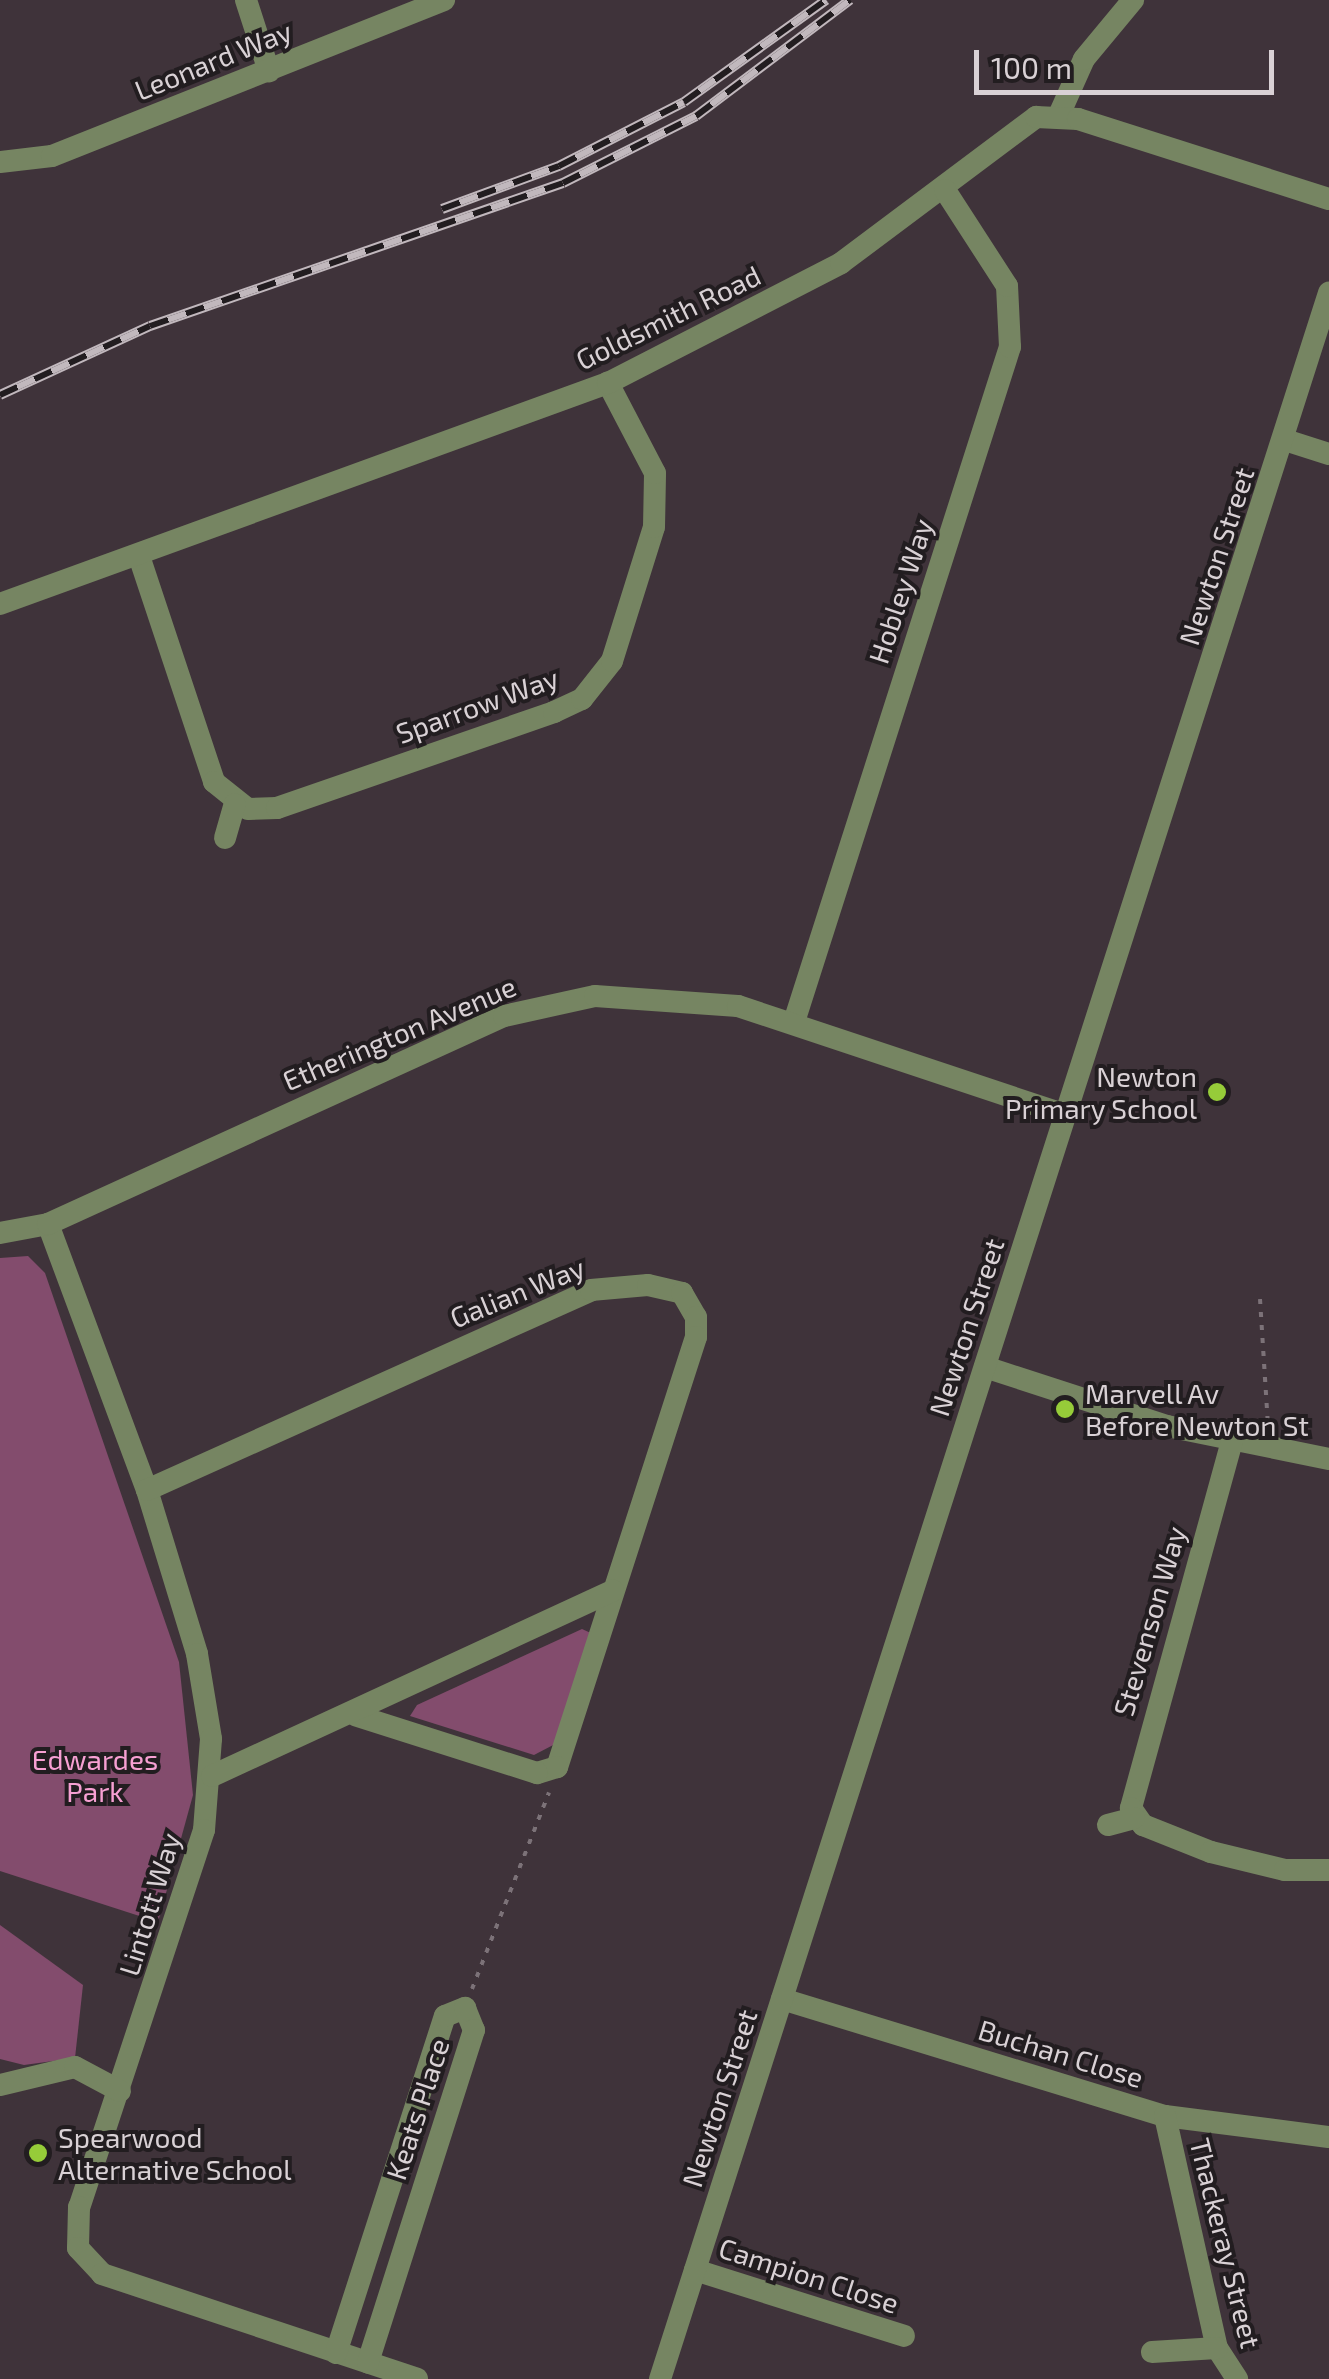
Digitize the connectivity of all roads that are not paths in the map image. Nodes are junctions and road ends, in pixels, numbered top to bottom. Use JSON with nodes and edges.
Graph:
{"nodes":[{"id":1,"x":246,"y":0,"type":"edge"},
{"id":2,"x":444,"y":0,"type":"edge"},
{"id":3,"x":1133,"y":0,"type":"edge"},
{"id":4,"x":268,"y":71,"type":"junction"},
{"id":5,"x":1059,"y":115,"type":"junction"},
{"id":6,"x":0,"y":162,"type":"edge"},
{"id":7,"x":944,"y":190,"type":"junction"},
{"id":8,"x":1329,"y":200,"type":"edge"},
{"id":9,"x":1329,"y":293,"type":"edge"},
{"id":10,"x":608,"y":383,"type":"junction"},
{"id":11,"x":1284,"y":440,"type":"junction"},
{"id":12,"x":1329,"y":454,"type":"edge"},
{"id":13,"x":139,"y":556,"type":"junction"},
{"id":14,"x":0,"y":604,"type":"edge"},
{"id":15,"x":235,"y":804,"type":"junction"},
{"id":16,"x":225,"y":838,"type":"dead end"},
{"id":17,"x":794,"y":1022,"type":"junction"},
{"id":18,"x":1066,"y":1115,"type":"junction"},
{"id":19,"x":48,"y":1224,"type":"junction"},
{"id":20,"x":0,"y":1234,"type":"edge"},
{"id":21,"x":985,"y":1367,"type":"junction"},
{"id":22,"x":1232,"y":1441,"type":"junction"},
{"id":23,"x":1329,"y":1459,"type":"edge"},
{"id":24,"x":146,"y":1490,"type":"junction"},
{"id":25,"x":613,"y":1592,"type":"junction"},
{"id":26,"x":357,"y":1716,"type":"junction"},
{"id":27,"x":212,"y":1776,"type":"junction"},
{"id":28,"x":1134,"y":1818,"type":"junction"},
{"id":29,"x":1108,"y":1825,"type":"dead end"},
{"id":30,"x":1329,"y":1870,"type":"edge"},
{"id":31,"x":782,"y":1999,"type":"junction"},
{"id":32,"x":0,"y":2085,"type":"edge"},
{"id":33,"x":120,"y":2092,"type":"junction"},
{"id":34,"x":1165,"y":2116,"type":"junction"},
{"id":35,"x":1329,"y":2137,"type":"edge"},
{"id":36,"x":695,"y":2270,"type":"junction"},
{"id":37,"x":904,"y":2336,"type":"dead end"},
{"id":38,"x":1216,"y":2348,"type":"junction"},
{"id":39,"x":1152,"y":2352,"type":"dead end"},
{"id":40,"x":336,"y":2353,"type":"junction"},
{"id":41,"x":368,"y":2363,"type":"junction"},
{"id":42,"x":417,"y":2379,"type":"edge"},
{"id":43,"x":660,"y":2379,"type":"edge"},
{"id":44,"x":1237,"y":2379,"type":"edge"}],
"edges":[{"from":1,"to":4,"type":"street"},
{"from":2,"to":4,"type":"street","name":"Leonard Way"},
{"from":3,"to":5,"type":"street"},
{"from":4,"to":6,"type":"street","name":"Leonard Way"},
{"from":5,"to":7,"type":"street","name":"Goldsmith Road"},
{"from":5,"to":8,"type":"street"},
{"from":7,"to":10,"type":"street","name":"Goldsmith Road"},
{"from":7,"to":17,"type":"street","name":"Hobley Way"},
{"from":9,"to":11,"type":"street","name":"Newton Street"},
{"from":10,"to":13,"type":"street","name":"Goldsmith Road"},
{"from":10,"to":15,"type":"street","name":"Sparrow Way"},
{"from":11,"to":12,"type":"street"},
{"from":11,"to":18,"type":"street","name":"Newton Street"},
{"from":13,"to":14,"type":"street","name":"Goldsmith Road"},
{"from":13,"to":15,"type":"street"},
{"from":15,"to":16,"type":"street"},
{"from":17,"to":18,"type":"street","name":"Etherington Avenue"},
{"from":17,"to":19,"type":"street","name":"Etherington Avenue"},
{"from":18,"to":21,"type":"street","name":"Newton Street"},
{"from":19,"to":20,"type":"street","name":"Etherington Avenue"},
{"from":19,"to":24,"type":"street","name":"Lintott Way"},
{"from":21,"to":22,"type":"street"},
{"from":21,"to":31,"type":"street","name":"Newton Street"},
{"from":22,"to":23,"type":"street"},
{"from":22,"to":28,"type":"street","name":"Stevenson Way"},
{"from":24,"to":25,"type":"street","name":"Galian Way"},
{"from":24,"to":27,"type":"street","name":"Lintott Way"},
{"from":25,"to":26,"type":"street"},
{"from":25,"to":26,"type":"street","name":"Galian Way"},
{"from":26,"to":27,"type":"street"},
{"from":27,"to":33,"type":"street","name":"Lintott Way"},
{"from":28,"to":29,"type":"street"},
{"from":28,"to":30,"type":"street"},
{"from":31,"to":34,"type":"street","name":"Buchan Close"},
{"from":31,"to":36,"type":"street","name":"Newton Street"},
{"from":32,"to":33,"type":"street"},
{"from":33,"to":40,"type":"street","name":"Lintott Way"},
{"from":34,"to":35,"type":"street","name":"Buchan Close"},
{"from":34,"to":38,"type":"street","name":"Thackeray Street"},
{"from":36,"to":37,"type":"street","name":"Campion Close"},
{"from":36,"to":43,"type":"street","name":"Newton Street"},
{"from":38,"to":39,"type":"street"},
{"from":38,"to":44,"type":"street","name":"Thackeray Street"},
{"from":40,"to":41,"type":"street","name":"Lintott Way"},
{"from":40,"to":41,"type":"street","name":"Keats Place"},
{"from":41,"to":42,"type":"street","name":"Lintott Way"}]}
